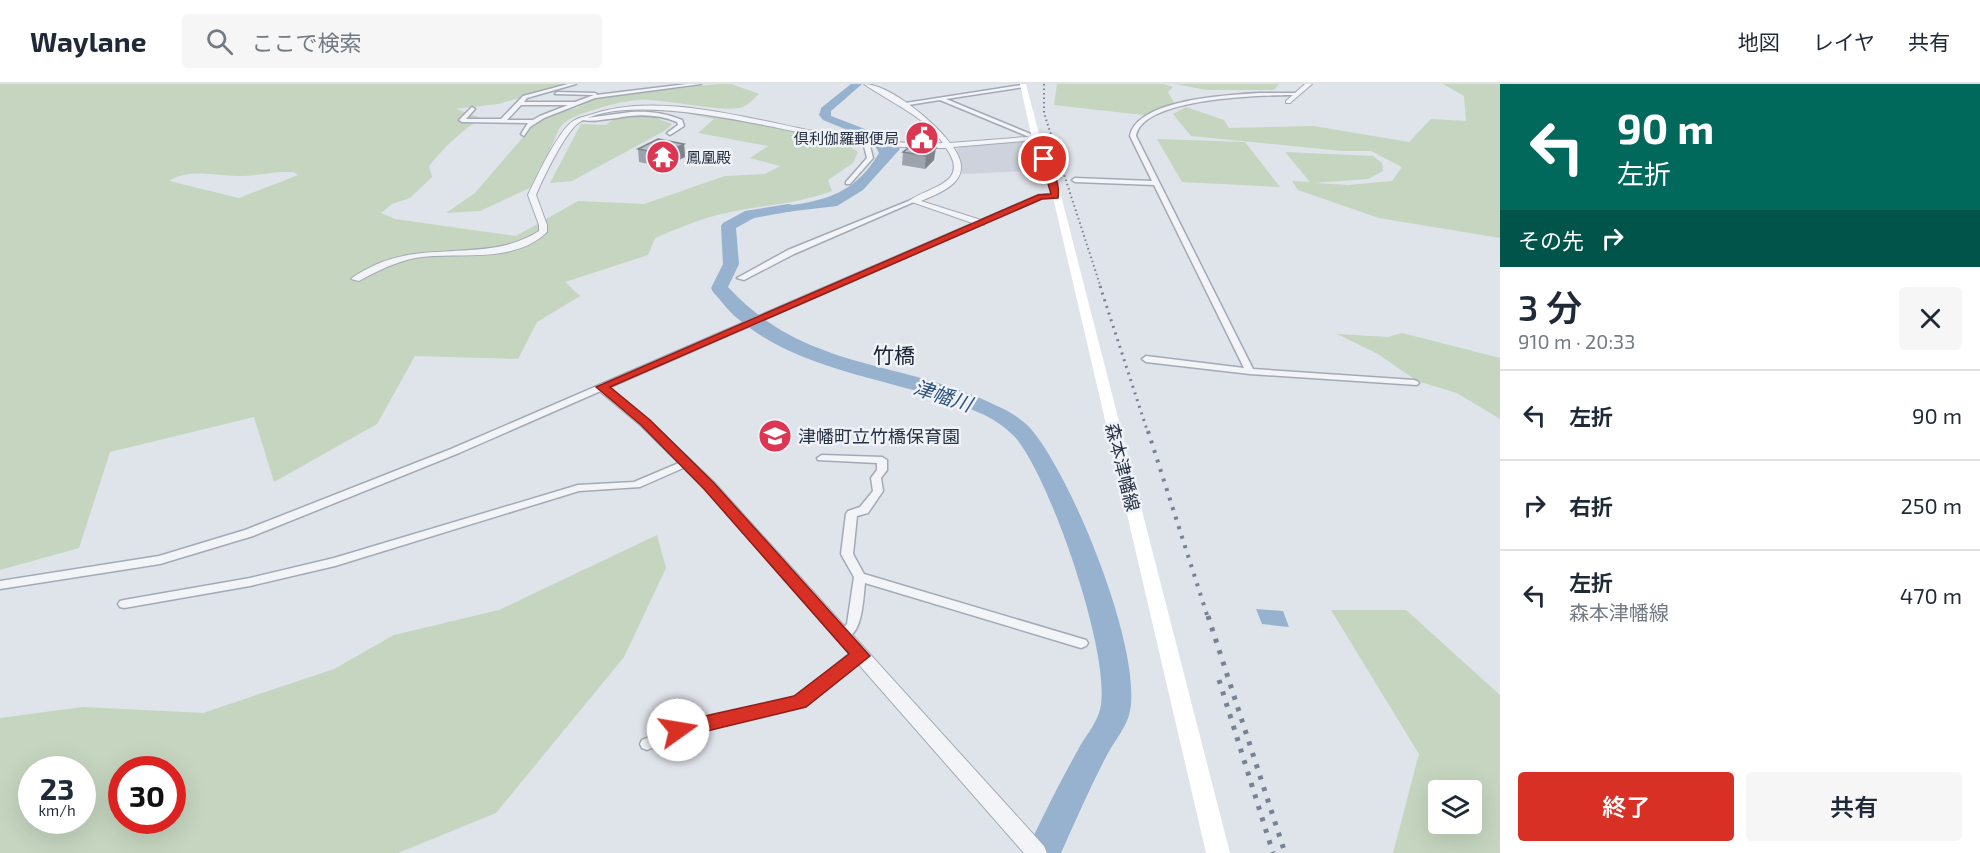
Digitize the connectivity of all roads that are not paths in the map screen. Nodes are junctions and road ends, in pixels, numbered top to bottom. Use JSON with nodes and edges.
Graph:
{"nodes":[{"id":1,"x":574,"y":84,"type":"edge"},
{"id":2,"x":604,"y":84,"type":"edge"},
{"id":3,"x":699,"y":84,"type":"edge"},
{"id":4,"x":1011,"y":84,"type":"edge"},
{"id":5,"x":1309,"y":84,"type":"edge"},
{"id":6,"x":869,"y":85,"type":"edge"},
{"id":7,"x":1022,"y":85,"type":"edge"},
{"id":8,"x":642,"y":87,"type":"edge"},
{"id":9,"x":544,"y":93,"type":"junction"},
{"id":10,"x":600,"y":94,"type":"junction"},
{"id":11,"x":1296,"y":94,"type":"junction"},
{"id":12,"x":940,"y":98,"type":"junction"},
{"id":13,"x":1288,"y":102,"type":"dead end"},
{"id":14,"x":519,"y":103,"type":"junction"},
{"id":15,"x":579,"y":104,"type":"junction"},
{"id":16,"x":902,"y":104,"type":"junction"},
{"id":17,"x":472,"y":109,"type":"dead end"},
{"id":18,"x":582,"y":119,"type":"junction"},
{"id":19,"x":503,"y":121,"type":"junction"},
{"id":20,"x":535,"y":122,"type":"junction"},
{"id":21,"x":469,"y":127,"type":"dead end"},
{"id":22,"x":670,"y":133,"type":"dead end"},
{"id":23,"x":1036,"y":138,"type":"junction"},
{"id":24,"x":866,"y":142,"type":"junction"},
{"id":25,"x":949,"y":145,"type":"junction"},
{"id":26,"x":1075,"y":180,"type":"dead end"},
{"id":27,"x":848,"y":183,"type":"dead end"},
{"id":28,"x":1155,"y":183,"type":"junction"},
{"id":29,"x":1055,"y":196,"type":"junction"},
{"id":30,"x":913,"y":201,"type":"junction"},
{"id":31,"x":981,"y":224,"type":"junction"},
{"id":32,"x":741,"y":278,"type":"dead end"},
{"id":33,"x":356,"y":279,"type":"dead end"},
{"id":34,"x":1146,"y":359,"type":"dead end"},
{"id":35,"x":1250,"y":371,"type":"junction"},
{"id":36,"x":1414,"y":383,"type":"dead end"},
{"id":37,"x":602,"y":387,"type":"junction"},
{"id":38,"x":822,"y":458,"type":"dead end"},
{"id":39,"x":686,"y":463,"type":"junction"},
{"id":40,"x":860,"y":577,"type":"junction"},
{"id":41,"x":0,"y":585,"type":"edge"},
{"id":42,"x":124,"y":604,"type":"dead end"},
{"id":43,"x":842,"y":635,"type":"junction"},
{"id":44,"x":1081,"y":643,"type":"dead end"},
{"id":45,"x":862,"y":656,"type":"junction"},
{"id":46,"x":647,"y":744,"type":"dead end"},
{"id":47,"x":1036,"y":853,"type":"edge"},
{"id":48,"x":1218,"y":853,"type":"edge"}],
"edges":[{"from":1,"to":9,"type":"street"},
{"from":2,"to":10,"type":"street"},
{"from":3,"to":8,"type":"street"},
{"from":4,"to":7,"type":"street"},
{"from":5,"to":11,"type":"street"},
{"from":6,"to":16,"type":"street"},
{"from":7,"to":12,"type":"street"},
{"from":7,"to":23,"type":"main road","name":"森本津幡線"},
{"from":8,"to":10,"type":"street"},
{"from":9,"to":10,"type":"street"},
{"from":9,"to":14,"type":"street"},
{"from":10,"to":15,"type":"street"},
{"from":11,"to":13,"type":"street"},
{"from":11,"to":28,"type":"street"},
{"from":12,"to":16,"type":"street"},
{"from":12,"to":23,"type":"street"},
{"from":14,"to":15,"type":"street"},
{"from":14,"to":19,"type":"street"},
{"from":15,"to":20,"type":"street"},
{"from":16,"to":25,"type":"street"},
{"from":17,"to":19,"type":"street"},
{"from":18,"to":22,"type":"street"},
{"from":18,"to":24,"type":"street"},
{"from":18,"to":33,"type":"street"},
{"from":19,"to":20,"type":"street"},
{"from":20,"to":21,"type":"street"},
{"from":23,"to":25,"type":"street"},
{"from":23,"to":29,"type":"main road","name":"森本津幡線"},
{"from":24,"to":25,"type":"street"},
{"from":24,"to":27,"type":"street"},
{"from":25,"to":30,"type":"street"},
{"from":26,"to":28,"type":"street"},
{"from":28,"to":35,"type":"street"},
{"from":29,"to":31,"type":"street"},
{"from":29,"to":48,"type":"main road","name":"森本津幡線"},
{"from":30,"to":31,"type":"street"},
{"from":30,"to":32,"type":"street"},
{"from":31,"to":37,"type":"street"},
{"from":34,"to":35,"type":"street"},
{"from":35,"to":36,"type":"street"},
{"from":37,"to":39,"type":"street"},
{"from":37,"to":41,"type":"street"},
{"from":38,"to":40,"type":"street"},
{"from":39,"to":42,"type":"street"},
{"from":39,"to":43,"type":"street"},
{"from":40,"to":43,"type":"street"},
{"from":40,"to":44,"type":"street"},
{"from":43,"to":45,"type":"street"},
{"from":45,"to":46,"type":"street"},
{"from":45,"to":47,"type":"street"}]}
